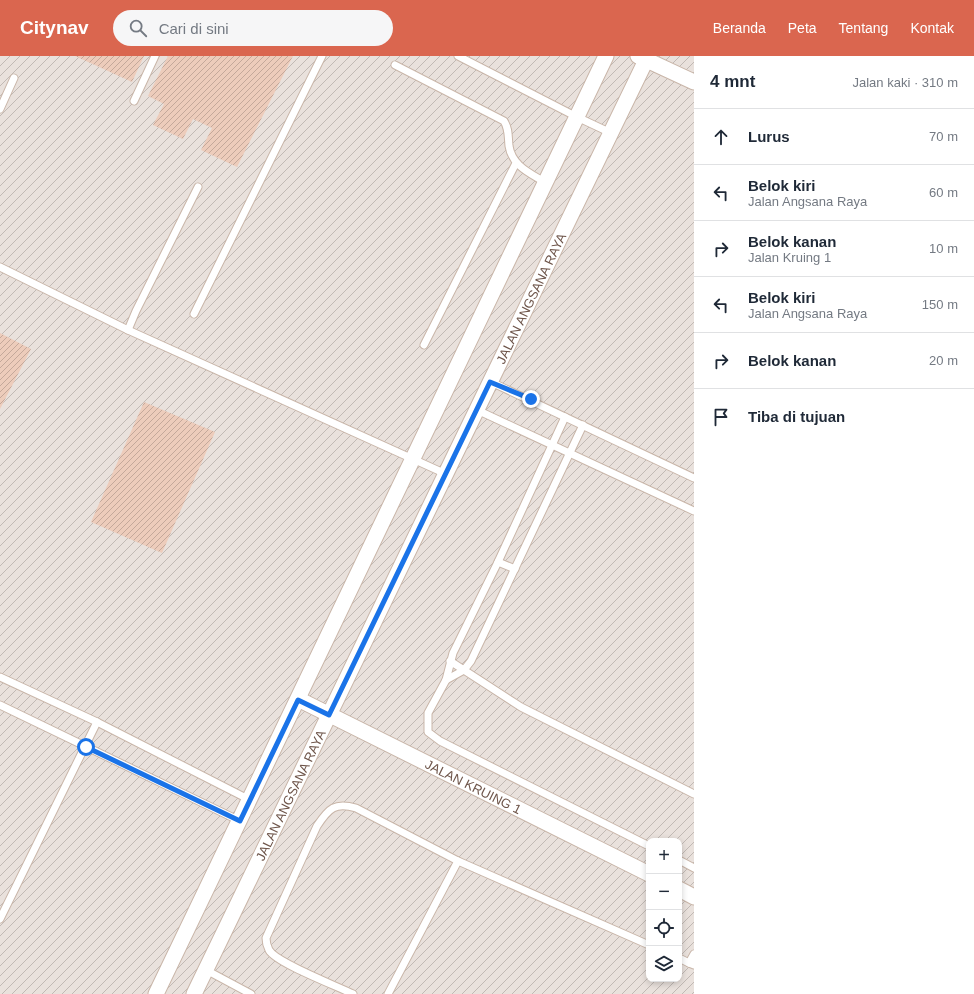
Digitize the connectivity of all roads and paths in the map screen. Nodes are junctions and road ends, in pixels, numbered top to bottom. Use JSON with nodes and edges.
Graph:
{"nodes":[{"id":1,"x":154,"y":56,"type":"edge"},
{"id":2,"x":322,"y":56,"type":"edge"},
{"id":3,"x":458,"y":56,"type":"edge"},
{"id":4,"x":606,"y":56,"type":"edge"},
{"id":5,"x":644,"y":57,"type":"edge"},
{"id":6,"x":395,"y":65,"type":"dead end"},
{"id":7,"x":14,"y":78,"type":"dead end"},
{"id":8,"x":694,"y":82,"type":"edge"},
{"id":9,"x":134,"y":101,"type":"dead end"},
{"id":10,"x":0,"y":109,"type":"edge"},
{"id":11,"x":577,"y":117,"type":"junction"},
{"id":12,"x":611,"y":133,"type":"junction"},
{"id":13,"x":516,"y":163,"type":"junction"},
{"id":14,"x":546,"y":183,"type":"junction"},
{"id":15,"x":198,"y":187,"type":"dead end"},
{"id":16,"x":0,"y":267,"type":"edge"},
{"id":17,"x":194,"y":314,"type":"dead end"},
{"id":18,"x":128,"y":330,"type":"junction"},
{"id":19,"x":424,"y":345,"type":"dead end"},
{"id":20,"x":490,"y":382,"type":"junction"},
{"id":21,"x":477,"y":410,"type":"junction"},
{"id":22,"x":565,"y":417,"type":"junction"},
{"id":23,"x":582,"y":425,"type":"junction"},
{"id":24,"x":551,"y":444,"type":"junction"},
{"id":25,"x":569,"y":453,"type":"junction"},
{"id":26,"x":413,"y":458,"type":"junction"},
{"id":27,"x":446,"y":474,"type":"junction"},
{"id":28,"x":694,"y":478,"type":"edge"},
{"id":29,"x":694,"y":511,"type":"edge"},
{"id":30,"x":498,"y":562,"type":"junction"},
{"id":31,"x":515,"y":569,"type":"junction"},
{"id":32,"x":450,"y":661,"type":"junction"},
{"id":33,"x":464,"y":670,"type":"junction"},
{"id":34,"x":0,"y":677,"type":"edge"},
{"id":35,"x":446,"y":680,"type":"junction"},
{"id":36,"x":298,"y":700,"type":"junction"},
{"id":37,"x":0,"y":705,"type":"edge"},
{"id":38,"x":329,"y":715,"type":"junction"},
{"id":39,"x":97,"y":722,"type":"junction"},
{"id":40,"x":86,"y":747,"type":"junction"},
{"id":41,"x":694,"y":794,"type":"edge"},
{"id":42,"x":250,"y":800,"type":"junction"},
{"id":43,"x":240,"y":821,"type":"junction"},
{"id":44,"x":646,"y":844,"type":"edge"},
{"id":45,"x":458,"y":861,"type":"junction"},
{"id":46,"x":682,"y":862,"type":"edge"},
{"id":47,"x":694,"y":868,"type":"edge"},
{"id":48,"x":646,"y":873,"type":"edge"},
{"id":49,"x":682,"y":890,"type":"edge"},
{"id":50,"x":694,"y":896,"type":"edge"},
{"id":51,"x":0,"y":919,"type":"edge"},
{"id":52,"x":646,"y":944,"type":"edge"},
{"id":53,"x":694,"y":954,"type":"edge"},
{"id":54,"x":682,"y":960,"type":"edge"},
{"id":55,"x":691,"y":964,"type":"edge"},
{"id":56,"x":206,"y":970,"type":"junction"},
{"id":57,"x":156,"y":994,"type":"edge"},
{"id":58,"x":194,"y":994,"type":"edge"},
{"id":59,"x":251,"y":994,"type":"edge"},
{"id":60,"x":353,"y":994,"type":"edge"},
{"id":61,"x":388,"y":994,"type":"edge"}],
"edges":[{"from":1,"to":9,"type":"lane"},
{"from":2,"to":17,"type":"lane"},
{"from":3,"to":11,"type":"lane"},
{"from":4,"to":11,"type":"street"},
{"from":5,"to":8,"type":"street"},
{"from":5,"to":12,"type":"street","name":"JALAN ANGSANA RAYA"},
{"from":6,"to":13,"type":"lane"},
{"from":7,"to":10,"type":"lane"},
{"from":11,"to":12,"type":"lane"},
{"from":11,"to":14,"type":"street"},
{"from":12,"to":20,"type":"street","name":"JALAN ANGSANA RAYA"},
{"from":13,"to":14,"type":"lane"},
{"from":13,"to":19,"type":"lane"},
{"from":14,"to":26,"type":"street"},
{"from":15,"to":18,"type":"lane"},
{"from":16,"to":18,"type":"lane"},
{"from":18,"to":26,"type":"lane"},
{"from":20,"to":21,"type":"street","name":"JALAN ANGSANA RAYA"},
{"from":20,"to":22,"type":"lane"},
{"from":21,"to":24,"type":"lane"},
{"from":21,"to":27,"type":"street","name":"JALAN ANGSANA RAYA"},
{"from":22,"to":23,"type":"lane"},
{"from":22,"to":24,"type":"lane"},
{"from":23,"to":25,"type":"lane"},
{"from":23,"to":28,"type":"lane"},
{"from":24,"to":25,"type":"lane"},
{"from":24,"to":30,"type":"lane"},
{"from":25,"to":29,"type":"lane"},
{"from":25,"to":31,"type":"lane"},
{"from":26,"to":27,"type":"lane"},
{"from":26,"to":36,"type":"street"},
{"from":27,"to":38,"type":"street","name":"JALAN ANGSANA RAYA"},
{"from":30,"to":31,"type":"lane"},
{"from":30,"to":32,"type":"lane"},
{"from":31,"to":33,"type":"lane"},
{"from":32,"to":33,"type":"lane"},
{"from":32,"to":35,"type":"lane"},
{"from":33,"to":35,"type":"lane"},
{"from":33,"to":41,"type":"lane"},
{"from":34,"to":39,"type":"lane"},
{"from":35,"to":44,"type":"lane"},
{"from":36,"to":38,"type":"street","name":"JALAN KRUING 1"},
{"from":36,"to":42,"type":"street"},
{"from":37,"to":40,"type":"lane"},
{"from":38,"to":48,"type":"street","name":"JALAN KRUING 1"},
{"from":38,"to":56,"type":"street","name":"JALAN ANGSANA RAYA"},
{"from":39,"to":40,"type":"lane"},
{"from":39,"to":42,"type":"lane"},
{"from":40,"to":43,"type":"lane"},
{"from":40,"to":51,"type":"lane"},
{"from":42,"to":43,"type":"street"},
{"from":43,"to":57,"type":"street"},
{"from":45,"to":52,"type":"lane"},
{"from":45,"to":60,"type":"lane"},
{"from":45,"to":61,"type":"lane"},
{"from":46,"to":47,"type":"lane"},
{"from":49,"to":50,"type":"street"},
{"from":53,"to":55,"type":"lane"},
{"from":54,"to":55,"type":"lane"},
{"from":56,"to":58,"type":"street","name":"JALAN ANGSANA RAYA"},
{"from":56,"to":59,"type":"lane"}]}
